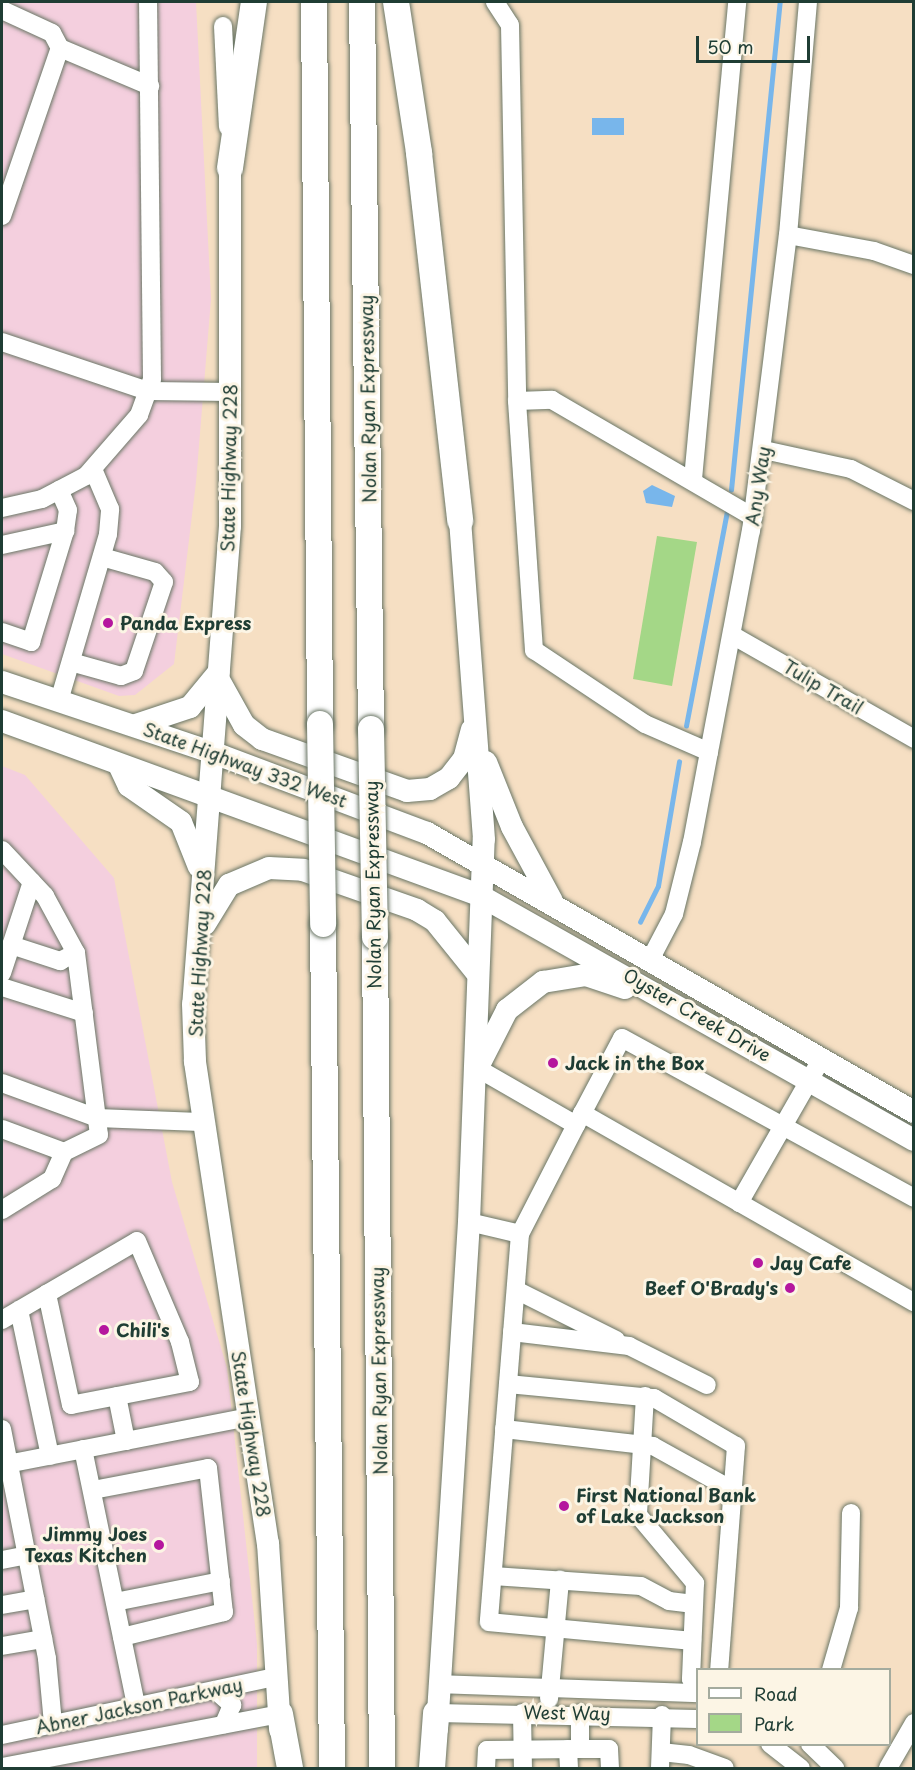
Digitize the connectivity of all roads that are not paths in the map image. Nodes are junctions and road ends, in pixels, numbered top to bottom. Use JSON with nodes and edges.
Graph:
{"nodes":[{"id":1,"x":148,"y":2,"type":"edge"},
{"id":2,"x":254,"y":2,"type":"edge"},
{"id":3,"x":314,"y":2,"type":"edge"},
{"id":4,"x":362,"y":2,"type":"edge"},
{"id":5,"x":396,"y":2,"type":"edge"},
{"id":6,"x":495,"y":2,"type":"edge"},
{"id":7,"x":737,"y":2,"type":"edge"},
{"id":8,"x":808,"y":2,"type":"edge"},
{"id":9,"x":2,"y":10,"type":"edge"},
{"id":10,"x":223,"y":26,"type":"dead end"},
{"id":11,"x":60,"y":48,"type":"junction"},
{"id":12,"x":150,"y":86,"type":"junction"},
{"id":13,"x":230,"y":168,"type":"junction"},
{"id":14,"x":2,"y":216,"type":"edge"},
{"id":15,"x":788,"y":235,"type":"junction"},
{"id":16,"x":914,"y":265,"type":"edge"},
{"id":17,"x":2,"y":342,"type":"edge"},
{"id":18,"x":148,"y":391,"type":"junction"},
{"id":19,"x":231,"y":392,"type":"junction"},
{"id":20,"x":517,"y":401,"type":"junction"},
{"id":21,"x":764,"y":450,"type":"junction"},
{"id":22,"x":93,"y":469,"type":"junction"},
{"id":23,"x":693,"y":479,"type":"junction"},
{"id":24,"x":59,"y":490,"type":"junction"},
{"id":25,"x":914,"y":501,"type":"edge"},
{"id":26,"x":2,"y":508,"type":"edge"},
{"id":27,"x":753,"y":517,"type":"junction"},
{"id":28,"x":460,"y":521,"type":"joint"},
{"id":29,"x":65,"y":531,"type":"junction"},
{"id":30,"x":2,"y":545,"type":"edge"},
{"id":31,"x":102,"y":557,"type":"junction"},
{"id":32,"x":2,"y":632,"type":"edge"},
{"id":33,"x":732,"y":635,"type":"junction"},
{"id":34,"x":71,"y":662,"type":"junction"},
{"id":35,"x":219,"y":676,"type":"junction"},
{"id":36,"x":2,"y":682,"type":"edge"},
{"id":37,"x":59,"y":701,"type":"junction"},
{"id":38,"x":476,"y":714,"type":"junction"},
{"id":39,"x":2,"y":721,"type":"edge"},
{"id":40,"x":135,"y":726,"type":"junction"},
{"id":41,"x":914,"y":739,"type":"edge"},
{"id":42,"x":478,"y":743,"type":"junction"},
{"id":43,"x":709,"y":752,"type":"junction"},
{"id":44,"x":214,"y":753,"type":"junction"},
{"id":45,"x":120,"y":767,"type":"junction"},
{"id":46,"x":211,"y":800,"type":"junction"},
{"id":47,"x":2,"y":850,"type":"edge"},
{"id":48,"x":482,"y":861,"type":"junction"},
{"id":49,"x":32,"y":882,"type":"junction"},
{"id":50,"x":203,"y":882,"type":"junction"},
{"id":51,"x":479,"y":895,"type":"junction"},
{"id":52,"x":552,"y":901,"type":"junction"},
{"id":53,"x":198,"y":943,"type":"junction"},
{"id":54,"x":11,"y":945,"type":"junction"},
{"id":55,"x":76,"y":953,"type":"junction"},
{"id":56,"x":650,"y":960,"type":"junction"},
{"id":57,"x":476,"y":972,"type":"junction"},
{"id":58,"x":2,"y":973,"type":"edge"},
{"id":59,"x":2,"y":987,"type":"edge"},
{"id":60,"x":663,"y":995,"type":"junction"},
{"id":61,"x":84,"y":1013,"type":"junction"},
{"id":62,"x":822,"y":1058,"type":"junction"},
{"id":63,"x":477,"y":1068,"type":"junction"},
{"id":64,"x":810,"y":1080,"type":"junction"},
{"id":65,"x":2,"y":1083,"type":"edge"},
{"id":66,"x":914,"y":1112,"type":"edge"},
{"id":67,"x":97,"y":1118,"type":"junction"},
{"id":68,"x":579,"y":1119,"type":"junction"},
{"id":69,"x":200,"y":1122,"type":"junction"},
{"id":70,"x":786,"y":1127,"type":"junction"},
{"id":71,"x":2,"y":1129,"type":"edge"},
{"id":72,"x":914,"y":1140,"type":"edge"},
{"id":73,"x":64,"y":1152,"type":"junction"},
{"id":74,"x":914,"y":1198,"type":"edge"},
{"id":75,"x":739,"y":1203,"type":"junction"},
{"id":76,"x":2,"y":1210,"type":"edge"},
{"id":77,"x":469,"y":1222,"type":"junction"},
{"id":78,"x":520,"y":1234,"type":"junction"},
{"id":79,"x":516,"y":1290,"type":"junction"},
{"id":80,"x":47,"y":1294,"type":"junction"},
{"id":81,"x":914,"y":1302,"type":"edge"},
{"id":82,"x":19,"y":1310,"type":"junction"},
{"id":83,"x":2,"y":1320,"type":"edge"},
{"id":84,"x":512,"y":1332,"type":"junction"},
{"id":85,"x":629,"y":1346,"type":"junction"},
{"id":86,"x":508,"y":1384,"type":"junction"},
{"id":87,"x":707,"y":1385,"type":"dead end"},
{"id":88,"x":117,"y":1396,"type":"junction"},
{"id":89,"x":645,"y":1396,"type":"junction"},
{"id":90,"x":249,"y":1417,"type":"junction"},
{"id":91,"x":2,"y":1429,"type":"edge"},
{"id":92,"x":504,"y":1429,"type":"junction"},
{"id":93,"x":126,"y":1441,"type":"junction"},
{"id":94,"x":642,"y":1443,"type":"junction"},
{"id":95,"x":83,"y":1449,"type":"junction"},
{"id":96,"x":50,"y":1456,"type":"junction"},
{"id":97,"x":5,"y":1465,"type":"edge"},
{"id":98,"x":93,"y":1490,"type":"junction"},
{"id":99,"x":736,"y":1492,"type":"junction"},
{"id":100,"x":9,"y":1510,"type":"edge"},
{"id":101,"x":851,"y":1513,"type":"dead end"},
{"id":102,"x":27,"y":1555,"type":"junction"},
{"id":103,"x":2,"y":1560,"type":"edge"},
{"id":104,"x":493,"y":1576,"type":"junction"},
{"id":105,"x":560,"y":1580,"type":"junction"},
{"id":106,"x":221,"y":1581,"type":"junction"},
{"id":107,"x":35,"y":1599,"type":"junction"},
{"id":108,"x":115,"y":1602,"type":"junction"},
{"id":109,"x":694,"y":1604,"type":"junction"},
{"id":110,"x":2,"y":1605,"type":"edge"},
{"id":111,"x":555,"y":1628,"type":"junction"},
{"id":112,"x":122,"y":1637,"type":"junction"},
{"id":113,"x":43,"y":1639,"type":"junction"},
{"id":114,"x":692,"y":1641,"type":"junction"},
{"id":115,"x":2,"y":1646,"type":"edge"},
{"id":116,"x":719,"y":1668,"type":"edge"},
{"id":117,"x":832,"y":1668,"type":"edge"},
{"id":118,"x":276,"y":1677,"type":"junction"},
{"id":119,"x":438,"y":1684,"type":"junction"},
{"id":120,"x":550,"y":1687,"type":"junction"},
{"id":121,"x":215,"y":1689,"type":"junction"},
{"id":122,"x":696,"y":1689,"type":"edge"},
{"id":123,"x":696,"y":1692,"type":"edge"},
{"id":124,"x":136,"y":1706,"type":"junction"},
{"id":125,"x":436,"y":1713,"type":"junction"},
{"id":126,"x":522,"y":1713,"type":"junction"},
{"id":127,"x":548,"y":1713,"type":"junction"},
{"id":128,"x":580,"y":1713,"type":"junction"},
{"id":129,"x":696,"y":1713,"type":"edge"},
{"id":130,"x":280,"y":1714,"type":"junction"},
{"id":131,"x":662,"y":1715,"type":"junction"},
{"id":132,"x":914,"y":1723,"type":"edge"},
{"id":133,"x":53,"y":1724,"type":"junction"},
{"id":134,"x":224,"y":1724,"type":"junction"},
{"id":135,"x":2,"y":1735,"type":"edge"},
{"id":136,"x":774,"y":1746,"type":"edge"},
{"id":137,"x":812,"y":1746,"type":"edge"},
{"id":138,"x":574,"y":1749,"type":"junction"},
{"id":139,"x":522,"y":1750,"type":"junction"},
{"id":140,"x":797,"y":1758,"type":"edge"},
{"id":141,"x":661,"y":1760,"type":"edge"},
{"id":142,"x":2,"y":1767,"type":"edge"},
{"id":143,"x":280,"y":1768,"type":"edge"},
{"id":144,"x":290,"y":1768,"type":"edge"},
{"id":145,"x":332,"y":1768,"type":"edge"},
{"id":146,"x":382,"y":1768,"type":"edge"},
{"id":147,"x":432,"y":1768,"type":"edge"},
{"id":148,"x":438,"y":1768,"type":"edge"},
{"id":149,"x":486,"y":1768,"type":"edge"},
{"id":150,"x":523,"y":1768,"type":"edge"},
{"id":151,"x":568,"y":1768,"type":"edge"},
{"id":152,"x":610,"y":1768,"type":"edge"},
{"id":153,"x":725,"y":1768,"type":"edge"},
{"id":154,"x":836,"y":1768,"type":"edge"},
{"id":155,"x":888,"y":1768,"type":"edge"}],
"edges":[{"from":1,"to":12,"type":"street"},
{"from":2,"to":13,"type":"highway"},
{"from":3,"to":145,"type":"highway","bridge":true},
{"from":4,"to":146,"type":"highway","name":"Nolan Ryan Expressway","bridge":true},
{"from":5,"to":28,"type":"highway"},
{"from":6,"to":20,"type":"street"},
{"from":7,"to":23,"type":"street"},
{"from":8,"to":15,"type":"street","name":"Any Way"},
{"from":9,"to":11,"type":"street"},
{"from":10,"to":13,"type":"street"},
{"from":11,"to":12,"type":"street"},
{"from":11,"to":14,"type":"street"},
{"from":12,"to":18,"type":"street"},
{"from":13,"to":19,"type":"main road","name":"State Highway 228"},
{"from":15,"to":16,"type":"street"},
{"from":15,"to":21,"type":"street","name":"Any Way"},
{"from":17,"to":18,"type":"street"},
{"from":18,"to":19,"type":"street"},
{"from":18,"to":22,"type":"street"},
{"from":19,"to":35,"type":"main road","name":"State Highway 228"},
{"from":20,"to":23,"type":"street"},
{"from":20,"to":43,"type":"street"},
{"from":21,"to":25,"type":"street"},
{"from":21,"to":27,"type":"street","name":"Any Way"},
{"from":22,"to":24,"type":"street"},
{"from":22,"to":31,"type":"street"},
{"from":23,"to":27,"type":"street"},
{"from":24,"to":26,"type":"street"},
{"from":24,"to":29,"type":"street"},
{"from":27,"to":33,"type":"street","name":"Any Way"},
{"from":28,"to":38,"type":"main road"},
{"from":29,"to":30,"type":"street"},
{"from":29,"to":32,"type":"street"},
{"from":31,"to":34,"type":"street"},
{"from":31,"to":34,"type":"street"},
{"from":33,"to":41,"type":"street","name":"Tulip Trail"},
{"from":33,"to":43,"type":"street","name":"Any Way"},
{"from":34,"to":37,"type":"street"},
{"from":35,"to":38,"type":"main road"},
{"from":35,"to":40,"type":"main road"},
{"from":35,"to":44,"type":"main road","name":"State Highway 228"},
{"from":36,"to":37,"type":"main road","name":"State Highway 332 West"},
{"from":37,"to":40,"type":"main road","name":"State Highway 332 West"},
{"from":38,"to":42,"type":"main road"},
{"from":39,"to":45,"type":"main road"},
{"from":40,"to":44,"type":"main road","name":"State Highway 332 West"},
{"from":42,"to":48,"type":"main road"},
{"from":42,"to":52,"type":"main road"},
{"from":43,"to":56,"type":"street","name":"Any Way"},
{"from":44,"to":46,"type":"main road","name":"State Highway 228"},
{"from":44,"to":48,"type":"main road","name":"State Highway 332 West"},
{"from":45,"to":46,"type":"main road"},
{"from":45,"to":50,"type":"main road"},
{"from":46,"to":50,"type":"main road","name":"State Highway 228"},
{"from":46,"to":51,"type":"main road"},
{"from":47,"to":49,"type":"street"},
{"from":48,"to":51,"type":"main road"},
{"from":48,"to":52,"type":"main road","name":"Oyster Creek Drive"},
{"from":49,"to":54,"type":"street"},
{"from":49,"to":55,"type":"street"},
{"from":50,"to":53,"type":"main road","name":"State Highway 228"},
{"from":51,"to":57,"type":"main road"},
{"from":51,"to":60,"type":"main road","name":"Oyster Creek Drive"},
{"from":52,"to":56,"type":"main road","name":"Oyster Creek Drive"},
{"from":53,"to":57,"type":"main road"},
{"from":53,"to":69,"type":"main road","name":"State Highway 228"},
{"from":54,"to":55,"type":"street"},
{"from":54,"to":58,"type":"street"},
{"from":55,"to":61,"type":"street"},
{"from":56,"to":62,"type":"main road","name":"Oyster Creek Drive"},
{"from":57,"to":63,"type":"main road"},
{"from":59,"to":61,"type":"street"},
{"from":60,"to":63,"type":"main road"},
{"from":60,"to":64,"type":"main road","name":"Oyster Creek Drive"},
{"from":61,"to":67,"type":"street"},
{"from":62,"to":64,"type":"street"},
{"from":62,"to":66,"type":"main road","name":"Oyster Creek Drive"},
{"from":63,"to":68,"type":"street"},
{"from":63,"to":77,"type":"main road"},
{"from":64,"to":70,"type":"street"},
{"from":64,"to":72,"type":"main road","name":"Oyster Creek Drive"},
{"from":65,"to":67,"type":"street"},
{"from":67,"to":69,"type":"street"},
{"from":67,"to":73,"type":"street"},
{"from":68,"to":70,"type":"street"},
{"from":68,"to":75,"type":"street"},
{"from":68,"to":78,"type":"street"},
{"from":69,"to":90,"type":"main road","name":"State Highway 228"},
{"from":70,"to":74,"type":"street"},
{"from":70,"to":75,"type":"street"},
{"from":71,"to":73,"type":"street"},
{"from":73,"to":76,"type":"street"},
{"from":75,"to":81,"type":"street"},
{"from":77,"to":78,"type":"street"},
{"from":77,"to":119,"type":"main road"},
{"from":78,"to":79,"type":"street"},
{"from":79,"to":84,"type":"street"},
{"from":79,"to":85,"type":"street"},
{"from":80,"to":82,"type":"street"},
{"from":80,"to":88,"type":"street"},
{"from":80,"to":88,"type":"street"},
{"from":82,"to":83,"type":"street"},
{"from":82,"to":96,"type":"street"},
{"from":84,"to":85,"type":"street"},
{"from":84,"to":86,"type":"street"},
{"from":85,"to":87,"type":"street"},
{"from":86,"to":89,"type":"street"},
{"from":86,"to":92,"type":"street"},
{"from":88,"to":93,"type":"street"},
{"from":89,"to":94,"type":"street"},
{"from":89,"to":99,"type":"street"},
{"from":90,"to":93,"type":"street"},
{"from":90,"to":118,"type":"main road","name":"State Highway 228"},
{"from":91,"to":97,"type":"street"},
{"from":92,"to":94,"type":"street"},
{"from":92,"to":104,"type":"street"},
{"from":93,"to":95,"type":"street"},
{"from":94,"to":99,"type":"street"},
{"from":94,"to":109,"type":"street"},
{"from":95,"to":96,"type":"street"},
{"from":95,"to":98,"type":"street"},
{"from":96,"to":97,"type":"street"},
{"from":97,"to":100,"type":"street"},
{"from":98,"to":106,"type":"street"},
{"from":98,"to":108,"type":"street"},
{"from":99,"to":116,"type":"street"},
{"from":100,"to":102,"type":"street"},
{"from":101,"to":117,"type":"street"},
{"from":102,"to":103,"type":"street"},
{"from":102,"to":107,"type":"street"},
{"from":104,"to":105,"type":"street"},
{"from":104,"to":111,"type":"street"},
{"from":105,"to":109,"type":"street"},
{"from":105,"to":111,"type":"street"},
{"from":106,"to":108,"type":"street"},
{"from":106,"to":112,"type":"street"},
{"from":107,"to":110,"type":"street"},
{"from":107,"to":113,"type":"street"},
{"from":108,"to":112,"type":"street"},
{"from":109,"to":114,"type":"street"},
{"from":111,"to":114,"type":"street"},
{"from":111,"to":120,"type":"street"},
{"from":112,"to":124,"type":"street"},
{"from":113,"to":115,"type":"street"},
{"from":113,"to":133,"type":"street"},
{"from":114,"to":122,"type":"street"},
{"from":118,"to":121,"type":"street","name":"Abner Jackson Parkway"},
{"from":118,"to":130,"type":"main road","name":"State Highway 228"},
{"from":119,"to":120,"type":"street","name":"West Way"},
{"from":119,"to":125,"type":"main road"},
{"from":120,"to":123,"type":"street","name":"West Way"},
{"from":120,"to":127,"type":"street"},
{"from":121,"to":124,"type":"street","name":"Abner Jackson Parkway"},
{"from":121,"to":134,"type":"street"},
{"from":124,"to":133,"type":"street","name":"Abner Jackson Parkway"},
{"from":125,"to":126,"type":"street","name":"West Way"},
{"from":125,"to":147,"type":"highway"},
{"from":125,"to":148,"type":"main road"},
{"from":126,"to":127,"type":"street","name":"West Way"},
{"from":126,"to":139,"type":"street"},
{"from":127,"to":128,"type":"street","name":"West Way"},
{"from":128,"to":131,"type":"street","name":"West Way"},
{"from":128,"to":138,"type":"street"},
{"from":129,"to":131,"type":"street","name":"West Way"},
{"from":130,"to":134,"type":"street","name":"Abner Jackson Parkway"},
{"from":130,"to":143,"type":"main road","name":"State Highway 228"},
{"from":130,"to":144,"type":"highway"},
{"from":131,"to":141,"type":"street"},
{"from":132,"to":155,"type":"street"},
{"from":133,"to":135,"type":"street","name":"Abner Jackson Parkway"},
{"from":134,"to":142,"type":"street","name":"Abner Jackson Parkway"},
{"from":136,"to":140,"type":"street"},
{"from":137,"to":154,"type":"street"},
{"from":138,"to":139,"type":"street"},
{"from":138,"to":151,"type":"street"},
{"from":138,"to":152,"type":"street"},
{"from":139,"to":149,"type":"street"},
{"from":139,"to":150,"type":"street"},
{"from":141,"to":153,"type":"street"}]}
